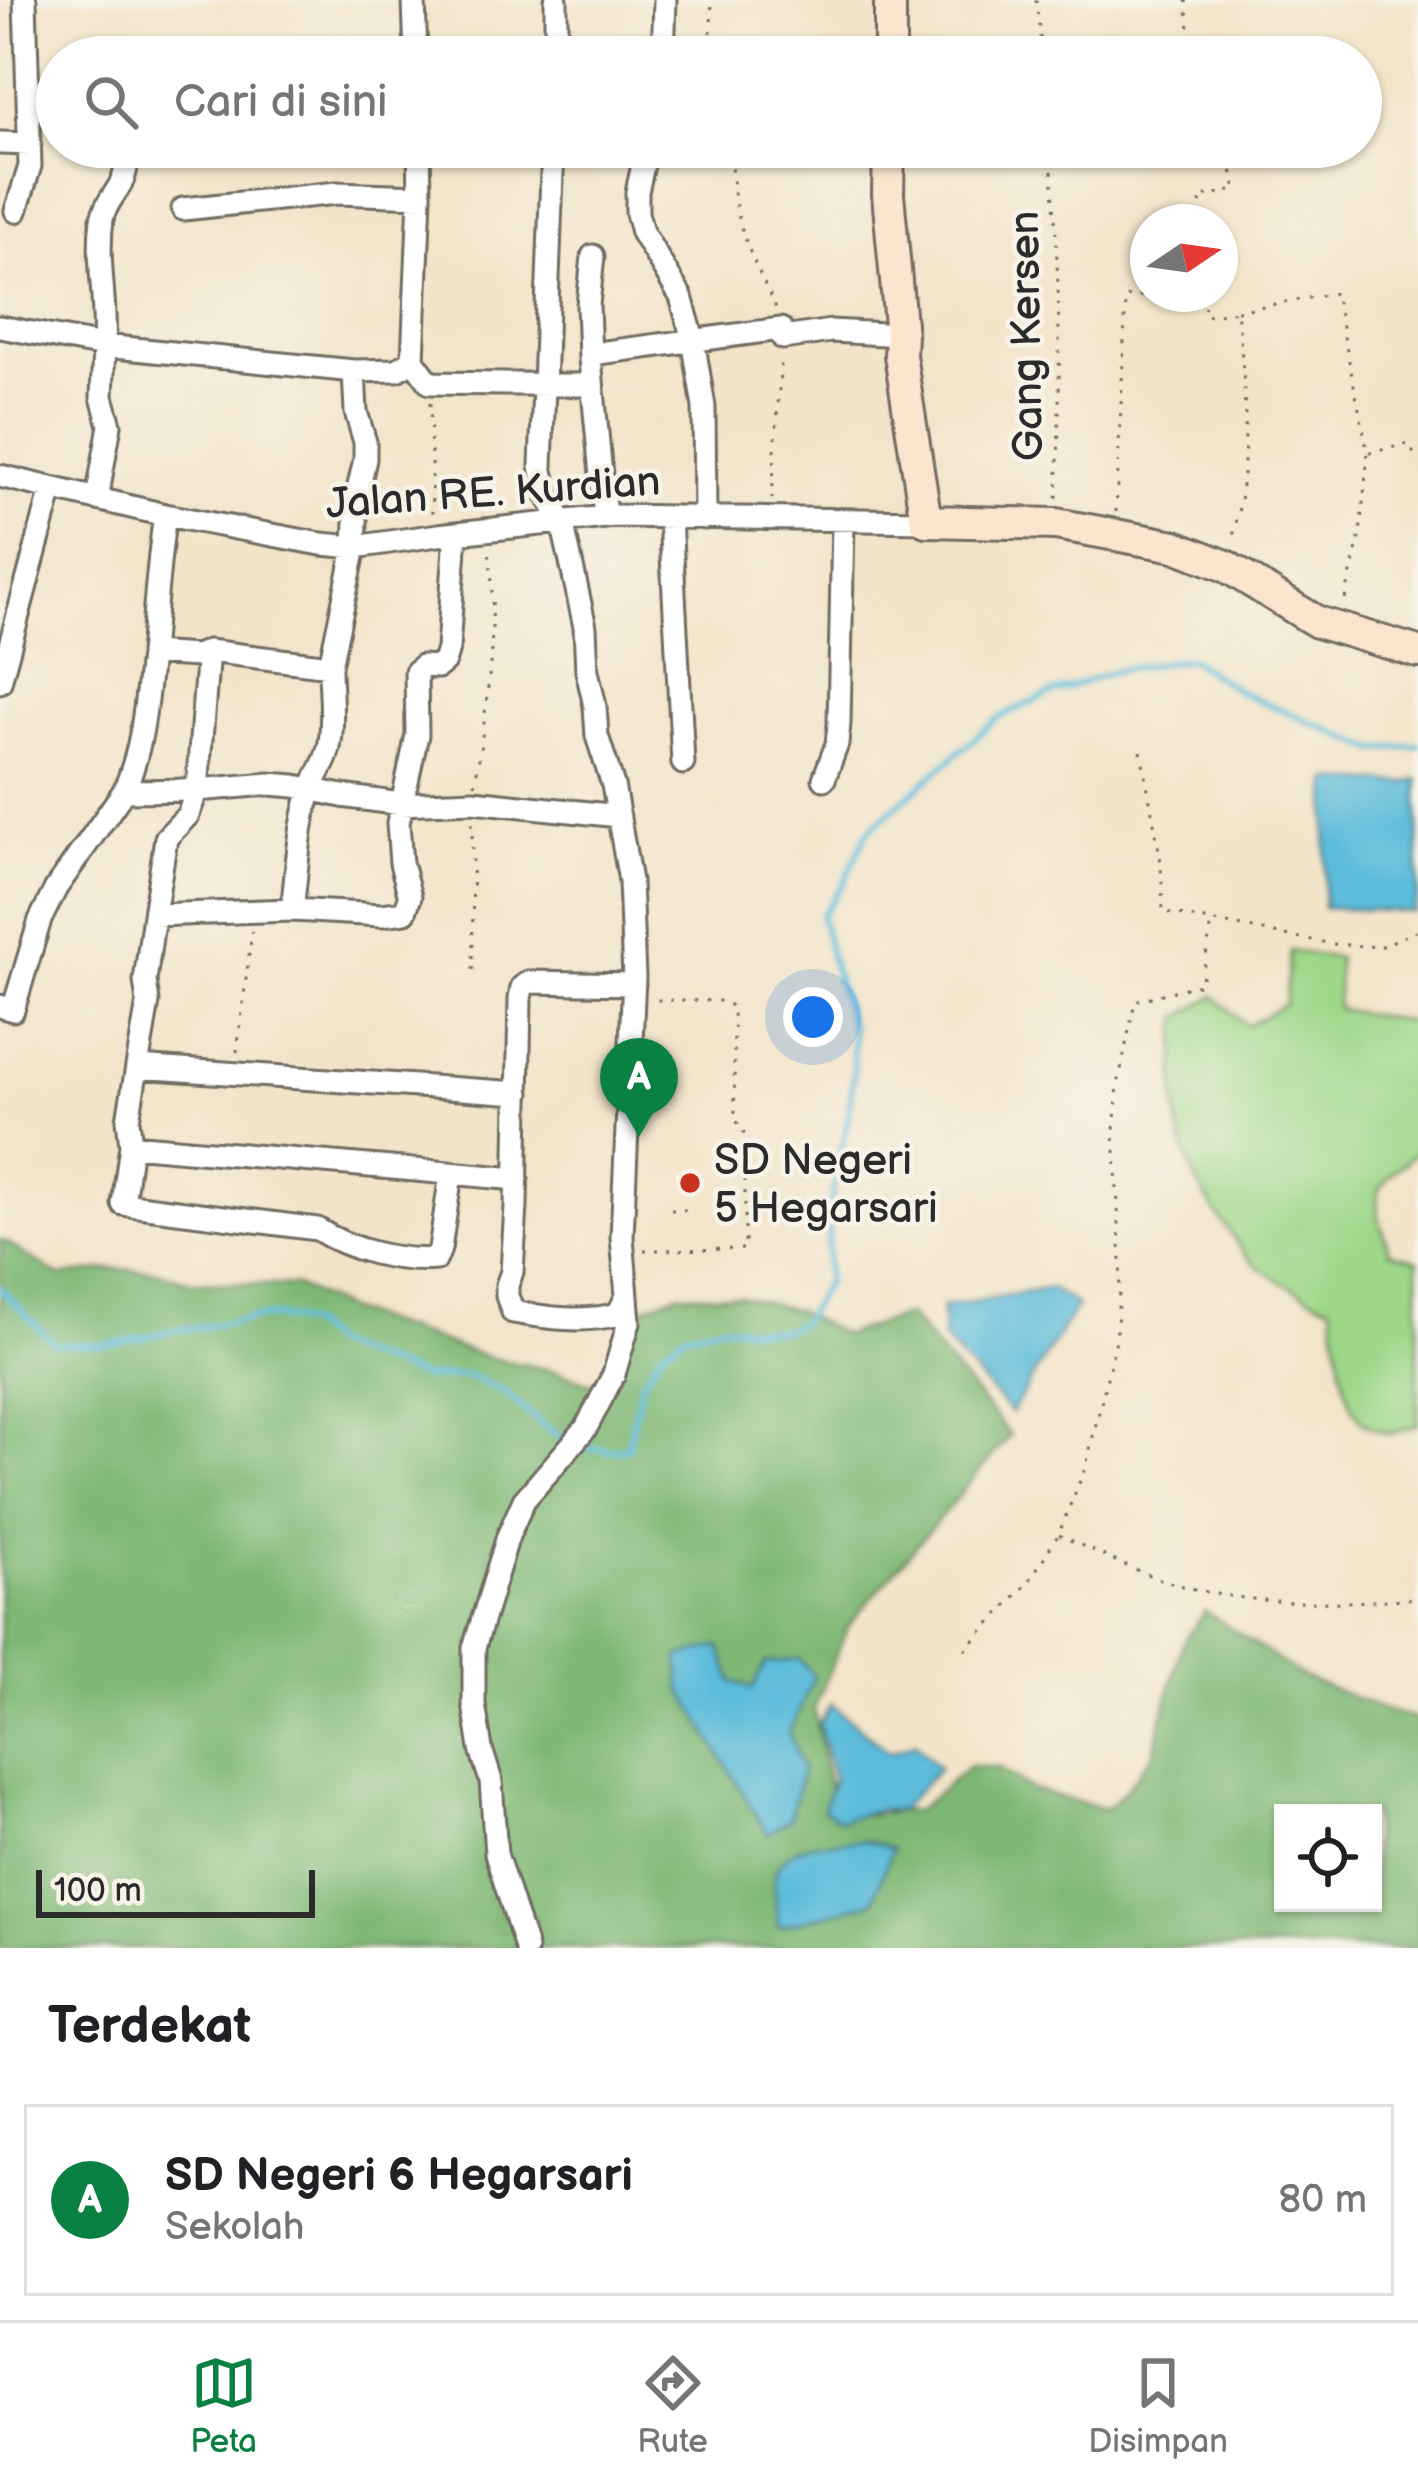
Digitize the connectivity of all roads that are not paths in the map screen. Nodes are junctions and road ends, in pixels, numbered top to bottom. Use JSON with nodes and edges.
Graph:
{"nodes":[{"id":1,"x":26,"y":0,"type":"edge"},
{"id":2,"x":414,"y":0,"type":"edge"},
{"id":3,"x":556,"y":0,"type":"edge"},
{"id":4,"x":665,"y":0,"type":"edge"},
{"id":5,"x":890,"y":0,"type":"edge"},
{"id":6,"x":415,"y":36,"type":"edge"},
{"id":7,"x":556,"y":36,"type":"edge"},
{"id":8,"x":664,"y":36,"type":"edge"},
{"id":9,"x":890,"y":36,"type":"edge"},
{"id":10,"x":30,"y":99,"type":"junction"},
{"id":11,"x":36,"y":99,"type":"edge"},
{"id":12,"x":0,"y":143,"type":"edge"},
{"id":13,"x":30,"y":144,"type":"junction"},
{"id":14,"x":127,"y":168,"type":"edge"},
{"id":15,"x":419,"y":168,"type":"edge"},
{"id":16,"x":552,"y":168,"type":"edge"},
{"id":17,"x":643,"y":168,"type":"edge"},
{"id":18,"x":889,"y":168,"type":"edge"},
{"id":19,"x":420,"y":196,"type":"junction"},
{"id":20,"x":183,"y":209,"type":"dead end"},
{"id":21,"x":16,"y":211,"type":"dead end"},
{"id":22,"x":593,"y":256,"type":"dead end"},
{"id":23,"x":0,"y":327,"type":"edge"},
{"id":24,"x":901,"y":335,"type":"junction"},
{"id":25,"x":693,"y":339,"type":"junction"},
{"id":26,"x":104,"y":346,"type":"junction"},
{"id":27,"x":590,"y":359,"type":"junction"},
{"id":28,"x":413,"y":360,"type":"junction"},
{"id":29,"x":353,"y":370,"type":"junction"},
{"id":30,"x":542,"y":385,"type":"junction"},
{"id":31,"x":592,"y":385,"type":"junction"},
{"id":32,"x":0,"y":476,"type":"edge"},
{"id":33,"x":52,"y":489,"type":"junction"},
{"id":34,"x":97,"y":500,"type":"junction"},
{"id":35,"x":165,"y":515,"type":"junction"},
{"id":36,"x":605,"y":517,"type":"junction"},
{"id":37,"x":670,"y":518,"type":"junction"},
{"id":38,"x":705,"y":518,"type":"junction"},
{"id":39,"x":843,"y":520,"type":"junction"},
{"id":40,"x":926,"y":520,"type":"junction"},
{"id":41,"x":562,"y":522,"type":"junction"},
{"id":42,"x":456,"y":533,"type":"junction"},
{"id":43,"x":356,"y":547,"type":"junction"},
{"id":44,"x":208,"y":651,"type":"junction"},
{"id":45,"x":1418,"y":652,"type":"edge"},
{"id":46,"x":151,"y":653,"type":"junction"},
{"id":47,"x":330,"y":666,"type":"junction"},
{"id":48,"x":0,"y":682,"type":"edge"},
{"id":49,"x":683,"y":763,"type":"dead end"},
{"id":50,"x":824,"y":778,"type":"dead end"},
{"id":51,"x":197,"y":790,"type":"junction"},
{"id":52,"x":124,"y":791,"type":"junction"},
{"id":53,"x":310,"y":791,"type":"junction"},
{"id":54,"x":400,"y":804,"type":"junction"},
{"id":55,"x":619,"y":816,"type":"junction"},
{"id":56,"x":292,"y":910,"type":"junction"},
{"id":57,"x":154,"y":915,"type":"junction"},
{"id":58,"x":634,"y":992,"type":"junction"},
{"id":59,"x":0,"y":1006,"type":"edge"},
{"id":60,"x":138,"y":1067,"type":"junction"},
{"id":61,"x":519,"y":1093,"type":"junction"},
{"id":62,"x":131,"y":1145,"type":"junction"},
{"id":63,"x":451,"y":1174,"type":"junction"},
{"id":64,"x":517,"y":1179,"type":"junction"},
{"id":65,"x":627,"y":1296,"type":"junction"},
{"id":66,"x":526,"y":1948,"type":"edge"}],
"edges":[{"from":1,"to":10,"type":"street"},
{"from":2,"to":6,"type":"street"},
{"from":3,"to":7,"type":"street"},
{"from":4,"to":8,"type":"street"},
{"from":5,"to":9,"type":"street"},
{"from":10,"to":11,"type":"street"},
{"from":10,"to":13,"type":"street"},
{"from":12,"to":13,"type":"street"},
{"from":13,"to":21,"type":"street"},
{"from":14,"to":26,"type":"street"},
{"from":15,"to":19,"type":"street"},
{"from":16,"to":30,"type":"street"},
{"from":17,"to":25,"type":"street"},
{"from":18,"to":24,"type":"street"},
{"from":19,"to":20,"type":"street"},
{"from":19,"to":28,"type":"street"},
{"from":22,"to":27,"type":"street"},
{"from":23,"to":26,"type":"street"},
{"from":24,"to":25,"type":"street"},
{"from":24,"to":40,"type":"street"},
{"from":25,"to":27,"type":"street"},
{"from":25,"to":38,"type":"street"},
{"from":26,"to":29,"type":"street"},
{"from":26,"to":34,"type":"street"},
{"from":27,"to":31,"type":"street"},
{"from":28,"to":29,"type":"street"},
{"from":28,"to":30,"type":"street"},
{"from":29,"to":43,"type":"street"},
{"from":30,"to":31,"type":"street"},
{"from":30,"to":41,"type":"street"},
{"from":31,"to":36,"type":"street"},
{"from":32,"to":33,"type":"street","name":"Jalan RE. Kurdian"},
{"from":33,"to":34,"type":"street","name":"Jalan RE. Kurdian"},
{"from":33,"to":48,"type":"street"},
{"from":34,"to":35,"type":"street","name":"Jalan RE. Kurdian"},
{"from":35,"to":43,"type":"street","name":"Jalan RE. Kurdian"},
{"from":35,"to":46,"type":"street"},
{"from":36,"to":37,"type":"street","name":"Jalan RE. Kurdian"},
{"from":36,"to":41,"type":"street","name":"Jalan RE. Kurdian"},
{"from":37,"to":38,"type":"street","name":"Jalan RE. Kurdian"},
{"from":37,"to":49,"type":"street"},
{"from":38,"to":39,"type":"street","name":"Jalan RE. Kurdian"},
{"from":39,"to":40,"type":"street","name":"Jalan RE. Kurdian"},
{"from":39,"to":50,"type":"street"},
{"from":40,"to":45,"type":"street"},
{"from":41,"to":42,"type":"street","name":"Jalan RE. Kurdian"},
{"from":41,"to":55,"type":"street"},
{"from":42,"to":43,"type":"street","name":"Jalan RE. Kurdian"},
{"from":42,"to":54,"type":"street"},
{"from":43,"to":47,"type":"street"},
{"from":44,"to":46,"type":"street"},
{"from":44,"to":47,"type":"street"},
{"from":44,"to":51,"type":"street"},
{"from":46,"to":52,"type":"street"},
{"from":47,"to":53,"type":"street"},
{"from":51,"to":52,"type":"street"},
{"from":51,"to":53,"type":"street"},
{"from":51,"to":57,"type":"street"},
{"from":52,"to":59,"type":"street"},
{"from":53,"to":54,"type":"street"},
{"from":53,"to":56,"type":"street"},
{"from":54,"to":55,"type":"street"},
{"from":54,"to":56,"type":"street"},
{"from":55,"to":58,"type":"street"},
{"from":56,"to":57,"type":"street"},
{"from":57,"to":60,"type":"street"},
{"from":58,"to":61,"type":"street"},
{"from":58,"to":65,"type":"street"},
{"from":60,"to":61,"type":"street"},
{"from":60,"to":62,"type":"street"},
{"from":61,"to":64,"type":"street"},
{"from":62,"to":63,"type":"street"},
{"from":62,"to":63,"type":"street"},
{"from":63,"to":64,"type":"street"},
{"from":64,"to":65,"type":"street"},
{"from":65,"to":66,"type":"street"}]}
